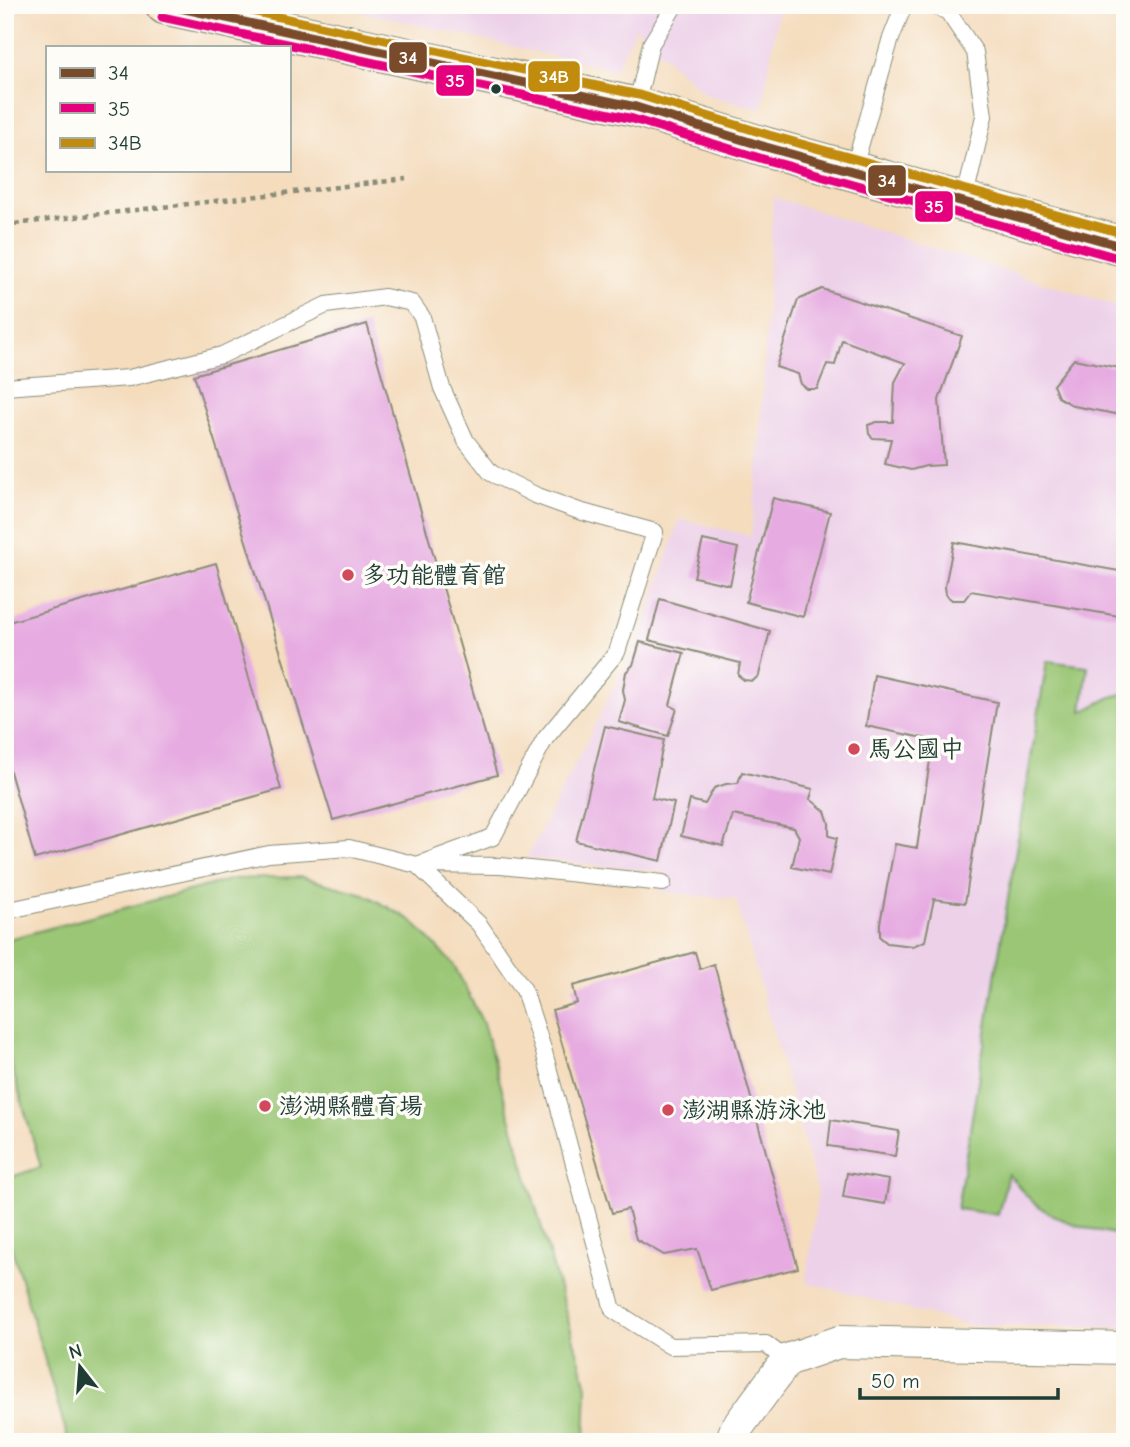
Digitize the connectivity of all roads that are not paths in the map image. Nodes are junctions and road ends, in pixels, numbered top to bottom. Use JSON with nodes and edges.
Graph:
{"nodes":[{"id":1,"x":165,"y":5,"type":"edge"},
{"id":2,"x":675,"y":5,"type":"edge"},
{"id":3,"x":904,"y":5,"type":"edge"},
{"id":4,"x":934,"y":5,"type":"edge"},
{"id":5,"x":636,"y":107,"type":"junction"},
{"id":6,"x":853,"y":171,"type":"junction"},
{"id":7,"x":964,"y":202,"type":"junction"},
{"id":8,"x":1125,"y":247,"type":"edge"},
{"id":9,"x":5,"y":387,"type":"edge"},
{"id":10,"x":417,"y":865,"type":"junction"},
{"id":11,"x":663,"y":883,"type":"dead end"},
{"id":12,"x":5,"y":912,"type":"edge"},
{"id":13,"x":1125,"y":1349,"type":"edge"},
{"id":14,"x":787,"y":1360,"type":"junction"},
{"id":15,"x":731,"y":1442,"type":"edge"}],
"edges":[{"from":1,"to":5,"type":"main road"},
{"from":2,"to":5,"type":"lane"},
{"from":3,"to":6,"type":"lane"},
{"from":4,"to":7,"type":"lane"},
{"from":5,"to":6,"type":"main road"},
{"from":6,"to":7,"type":"main road"},
{"from":7,"to":8,"type":"main road"},
{"from":9,"to":10,"type":"lane"},
{"from":10,"to":11,"type":"lane"},
{"from":10,"to":12,"type":"lane"},
{"from":10,"to":14,"type":"lane"},
{"from":13,"to":14,"type":"street"},
{"from":14,"to":15,"type":"street"}]}
